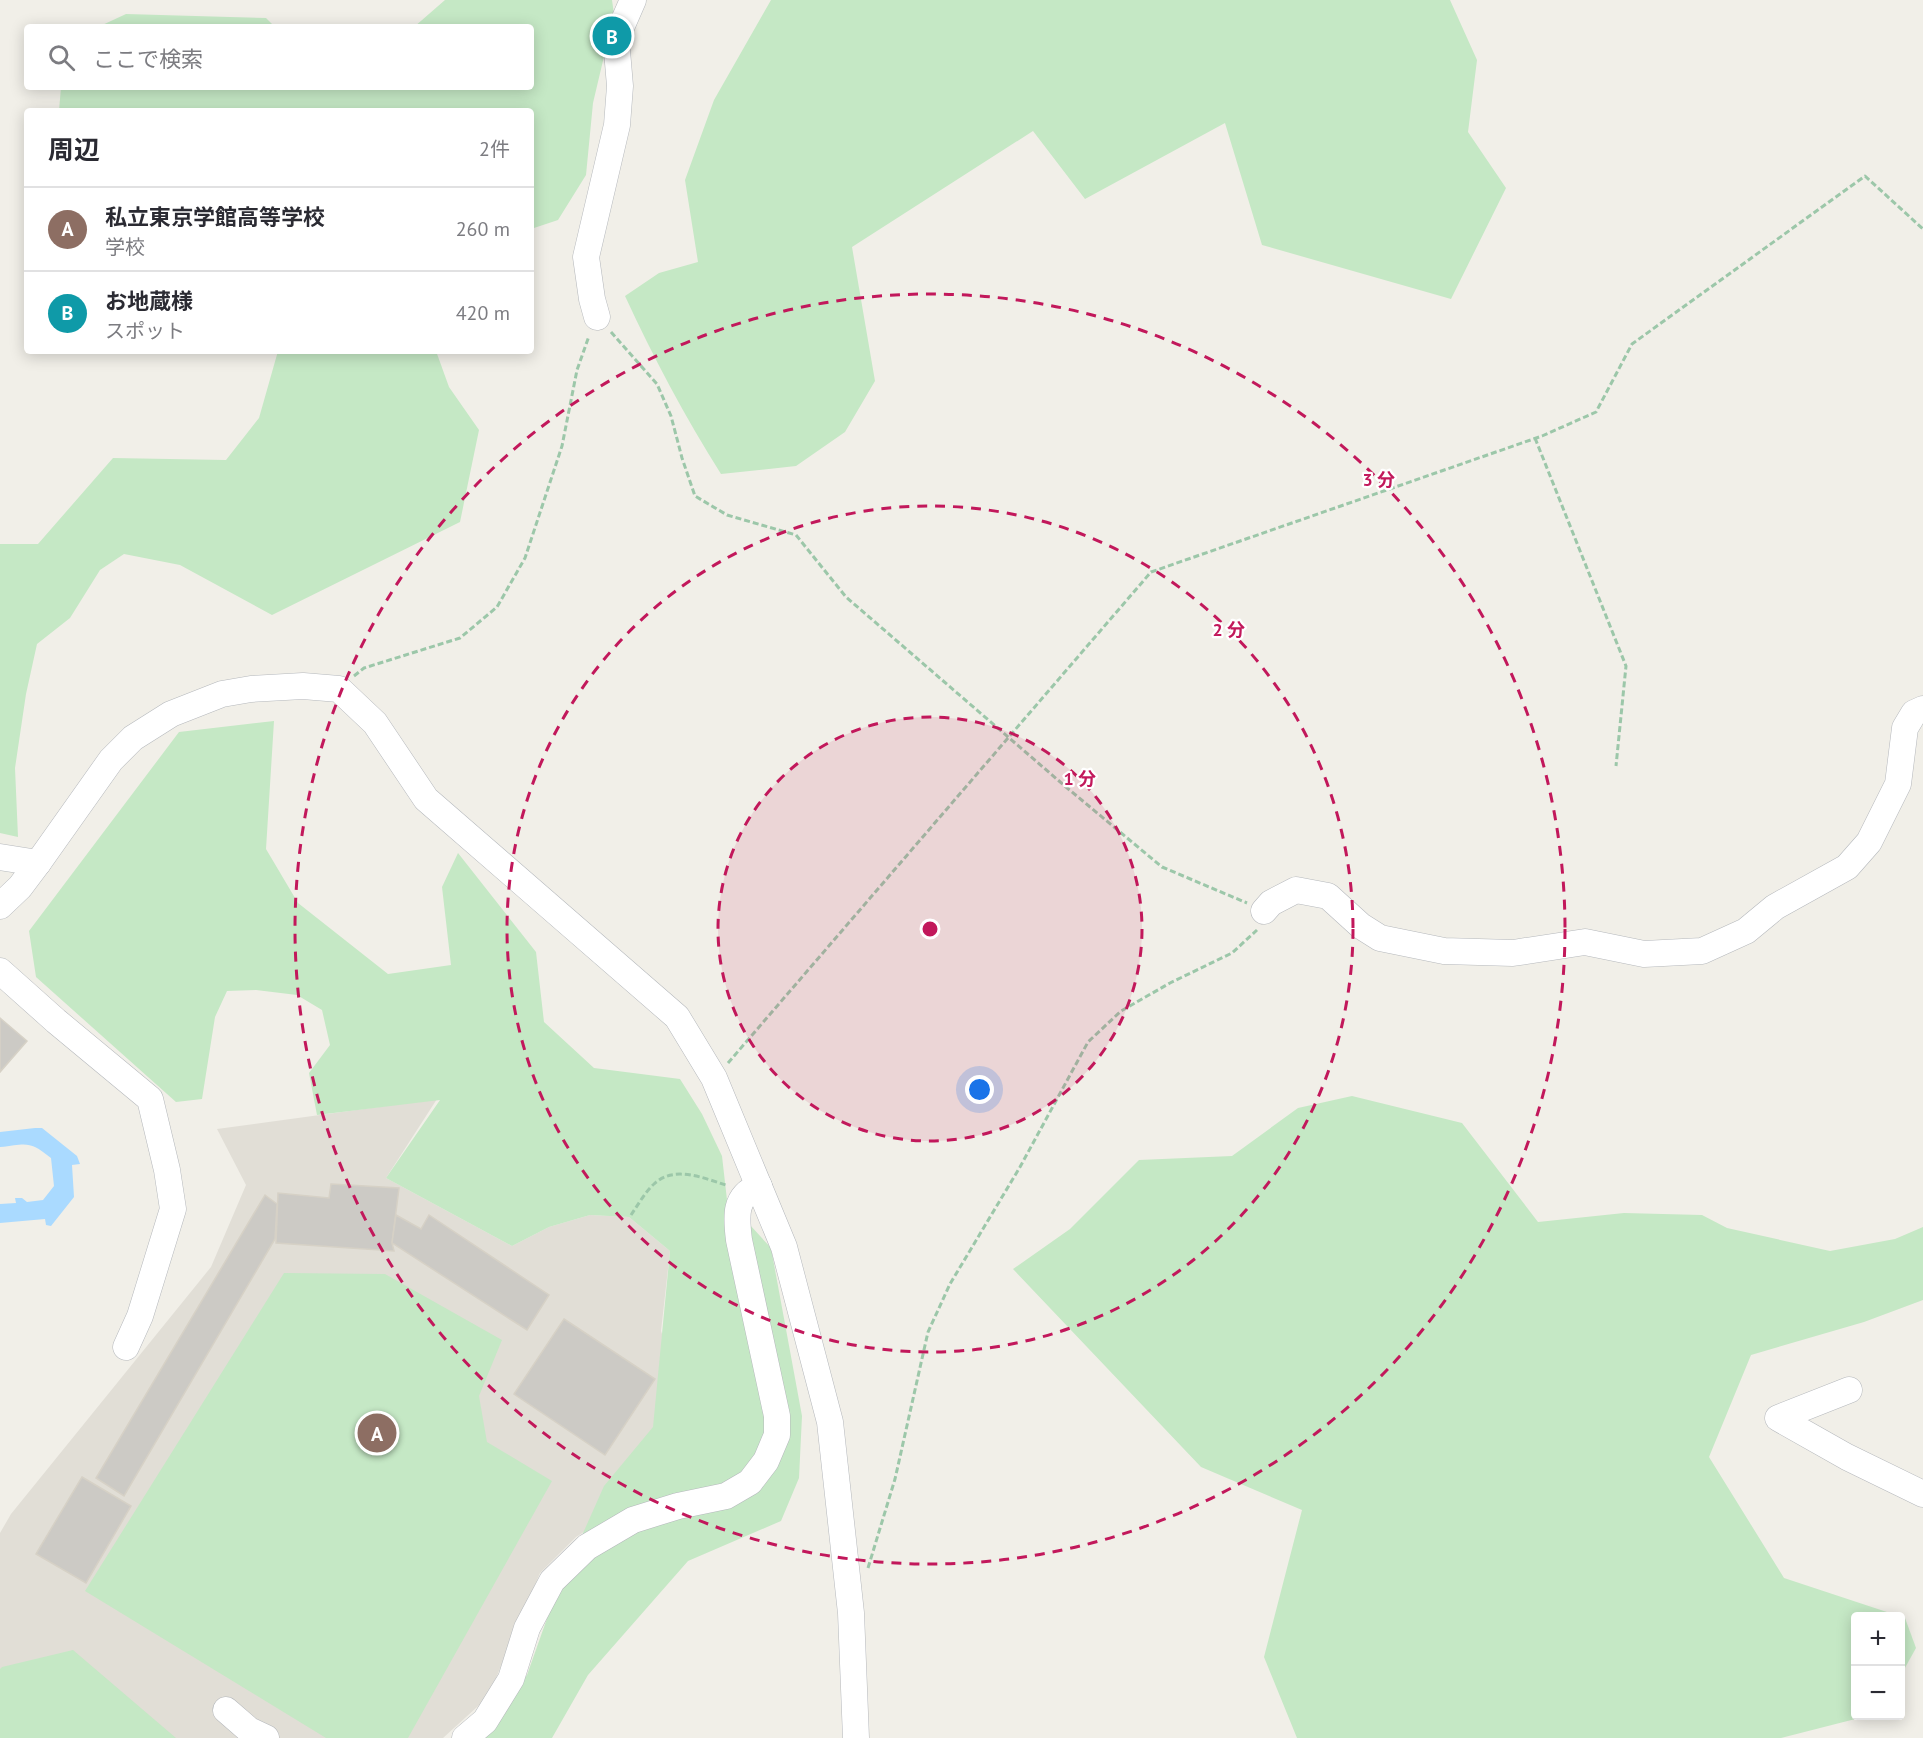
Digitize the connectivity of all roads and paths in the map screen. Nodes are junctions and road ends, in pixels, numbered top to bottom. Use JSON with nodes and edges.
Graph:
{"nodes":[{"id":1,"x":633,"y":0,"type":"edge"},
{"id":2,"x":1923,"y":230,"type":"edge"},
{"id":3,"x":597,"y":316,"type":"junction"},
{"id":4,"x":1535,"y":438,"type":"junction"},
{"id":5,"x":339,"y":689,"type":"junction"},
{"id":6,"x":1923,"y":709,"type":"edge"},
{"id":7,"x":1008,"y":737,"type":"junction"},
{"id":8,"x":1616,"y":766,"type":"dead end"},
{"id":9,"x":0,"y":857,"type":"edge"},
{"id":10,"x":38,"y":862,"type":"junction"},
{"id":11,"x":0,"y":906,"type":"edge"},
{"id":12,"x":1264,"y":911,"type":"junction"},
{"id":13,"x":0,"y":970,"type":"edge"},
{"id":14,"x":714,"y":1078,"type":"junction"},
{"id":15,"x":753,"y":1188,"type":"junction"},
{"id":16,"x":631,"y":1215,"type":"dead end"},
{"id":17,"x":126,"y":1347,"type":"dead end"},
{"id":18,"x":1849,"y":1390,"type":"dead end"},
{"id":19,"x":1923,"y":1494,"type":"edge"},
{"id":20,"x":865,"y":1578,"type":"dead end"},
{"id":21,"x":226,"y":1710,"type":"dead end"},
{"id":22,"x":266,"y":1738,"type":"edge"},
{"id":23,"x":465,"y":1738,"type":"edge"},
{"id":24,"x":856,"y":1738,"type":"edge"}],
"edges":[{"from":1,"to":3,"type":"street"},
{"from":2,"to":4,"type":"path"},
{"from":3,"to":5,"type":"path"},
{"from":3,"to":7,"type":"path"},
{"from":4,"to":7,"type":"path"},
{"from":4,"to":8,"type":"path"},
{"from":5,"to":10,"type":"street"},
{"from":5,"to":14,"type":"street"},
{"from":6,"to":12,"type":"street"},
{"from":7,"to":12,"type":"path"},
{"from":7,"to":14,"type":"path"},
{"from":9,"to":10,"type":"street"},
{"from":10,"to":11,"type":"street"},
{"from":12,"to":20,"type":"path"},
{"from":13,"to":17,"type":"street"},
{"from":14,"to":15,"type":"street"},
{"from":15,"to":16,"type":"path"},
{"from":15,"to":23,"type":"street"},
{"from":15,"to":24,"type":"street"},
{"from":18,"to":19,"type":"street"},
{"from":21,"to":22,"type":"street"}]}
